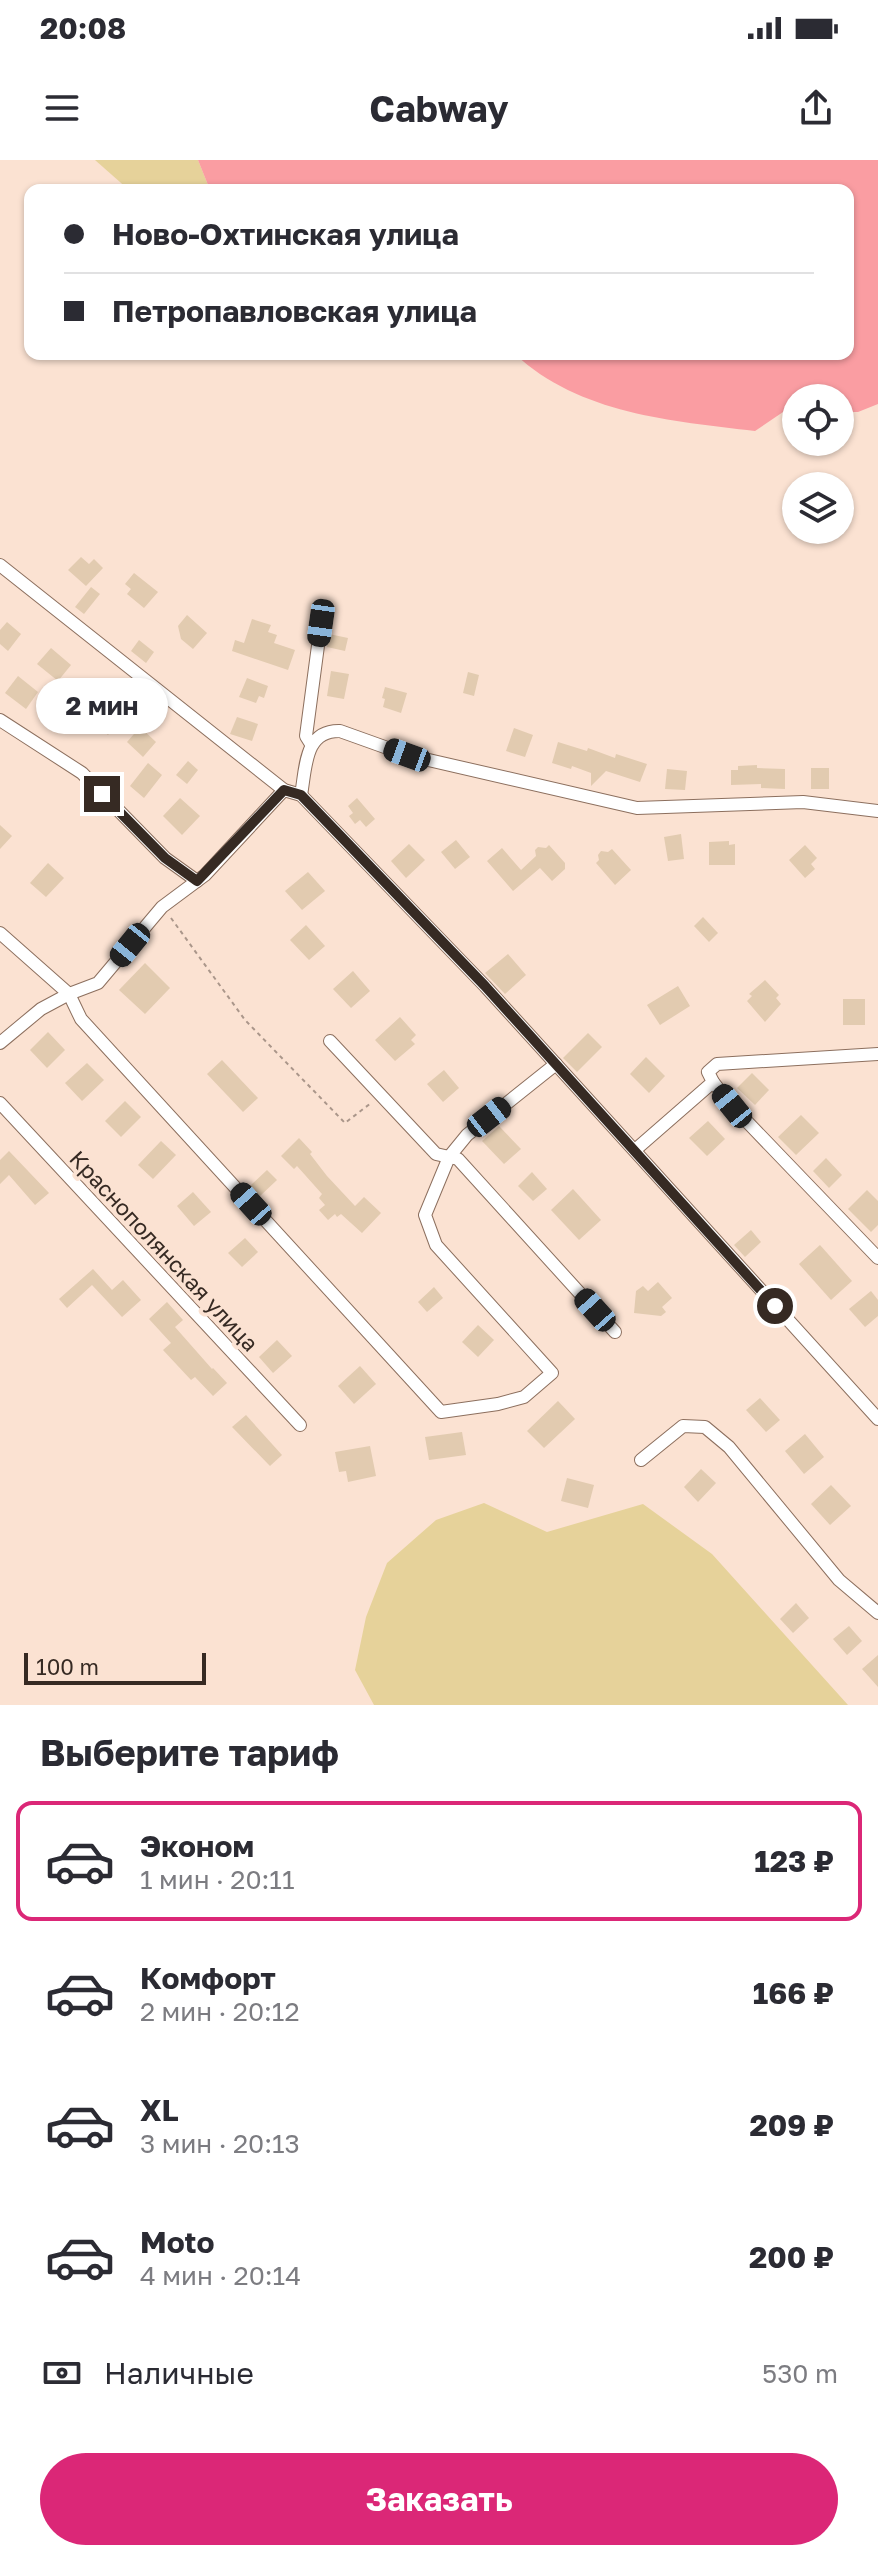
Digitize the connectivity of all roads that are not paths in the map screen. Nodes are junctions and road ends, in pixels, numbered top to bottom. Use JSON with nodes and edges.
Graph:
{"nodes":[{"id":1,"x":0,"y":565,"type":"edge"},
{"id":2,"x":321,"y":623,"type":"dead end"},
{"id":3,"x":0,"y":720,"type":"edge"},
{"id":4,"x":311,"y":744,"type":"junction"},
{"id":5,"x":284,"y":790,"type":"junction"},
{"id":6,"x":301,"y":795,"type":"junction"},
{"id":7,"x":878,"y":811,"type":"edge"},
{"id":8,"x":197,"y":881,"type":"junction"},
{"id":9,"x":0,"y":933,"type":"edge"},
{"id":10,"x":69,"y":994,"type":"junction"},
{"id":11,"x":330,"y":1041,"type":"dead end"},
{"id":12,"x":0,"y":1043,"type":"edge"},
{"id":13,"x":878,"y":1054,"type":"edge"},
{"id":14,"x":556,"y":1064,"type":"junction"},
{"id":15,"x":713,"y":1082,"type":"junction"},
{"id":16,"x":0,"y":1103,"type":"edge"},
{"id":17,"x":635,"y":1150,"type":"junction"},
{"id":18,"x":449,"y":1157,"type":"junction"},
{"id":19,"x":878,"y":1258,"type":"edge"},
{"id":20,"x":615,"y":1332,"type":"dead end"},
{"id":21,"x":878,"y":1419,"type":"edge"},
{"id":22,"x":300,"y":1425,"type":"dead end"},
{"id":23,"x":641,"y":1460,"type":"dead end"},
{"id":24,"x":876,"y":1607,"type":"edge"}],
"edges":[{"from":1,"to":5,"type":"street"},
{"from":2,"to":4,"type":"street"},
{"from":3,"to":8,"type":"street"},
{"from":4,"to":6,"type":"street"},
{"from":4,"to":7,"type":"street"},
{"from":5,"to":6,"type":"street"},
{"from":5,"to":8,"type":"street"},
{"from":6,"to":14,"type":"street"},
{"from":8,"to":10,"type":"street"},
{"from":9,"to":10,"type":"street"},
{"from":10,"to":12,"type":"street"},
{"from":10,"to":18,"type":"street"},
{"from":11,"to":18,"type":"street"},
{"from":13,"to":15,"type":"street"},
{"from":14,"to":17,"type":"street"},
{"from":14,"to":18,"type":"street"},
{"from":15,"to":17,"type":"street"},
{"from":15,"to":19,"type":"street"},
{"from":16,"to":22,"type":"street","name":"Краснополянская улица"},
{"from":17,"to":21,"type":"street"},
{"from":18,"to":20,"type":"street"},
{"from":23,"to":24,"type":"street"}]}
